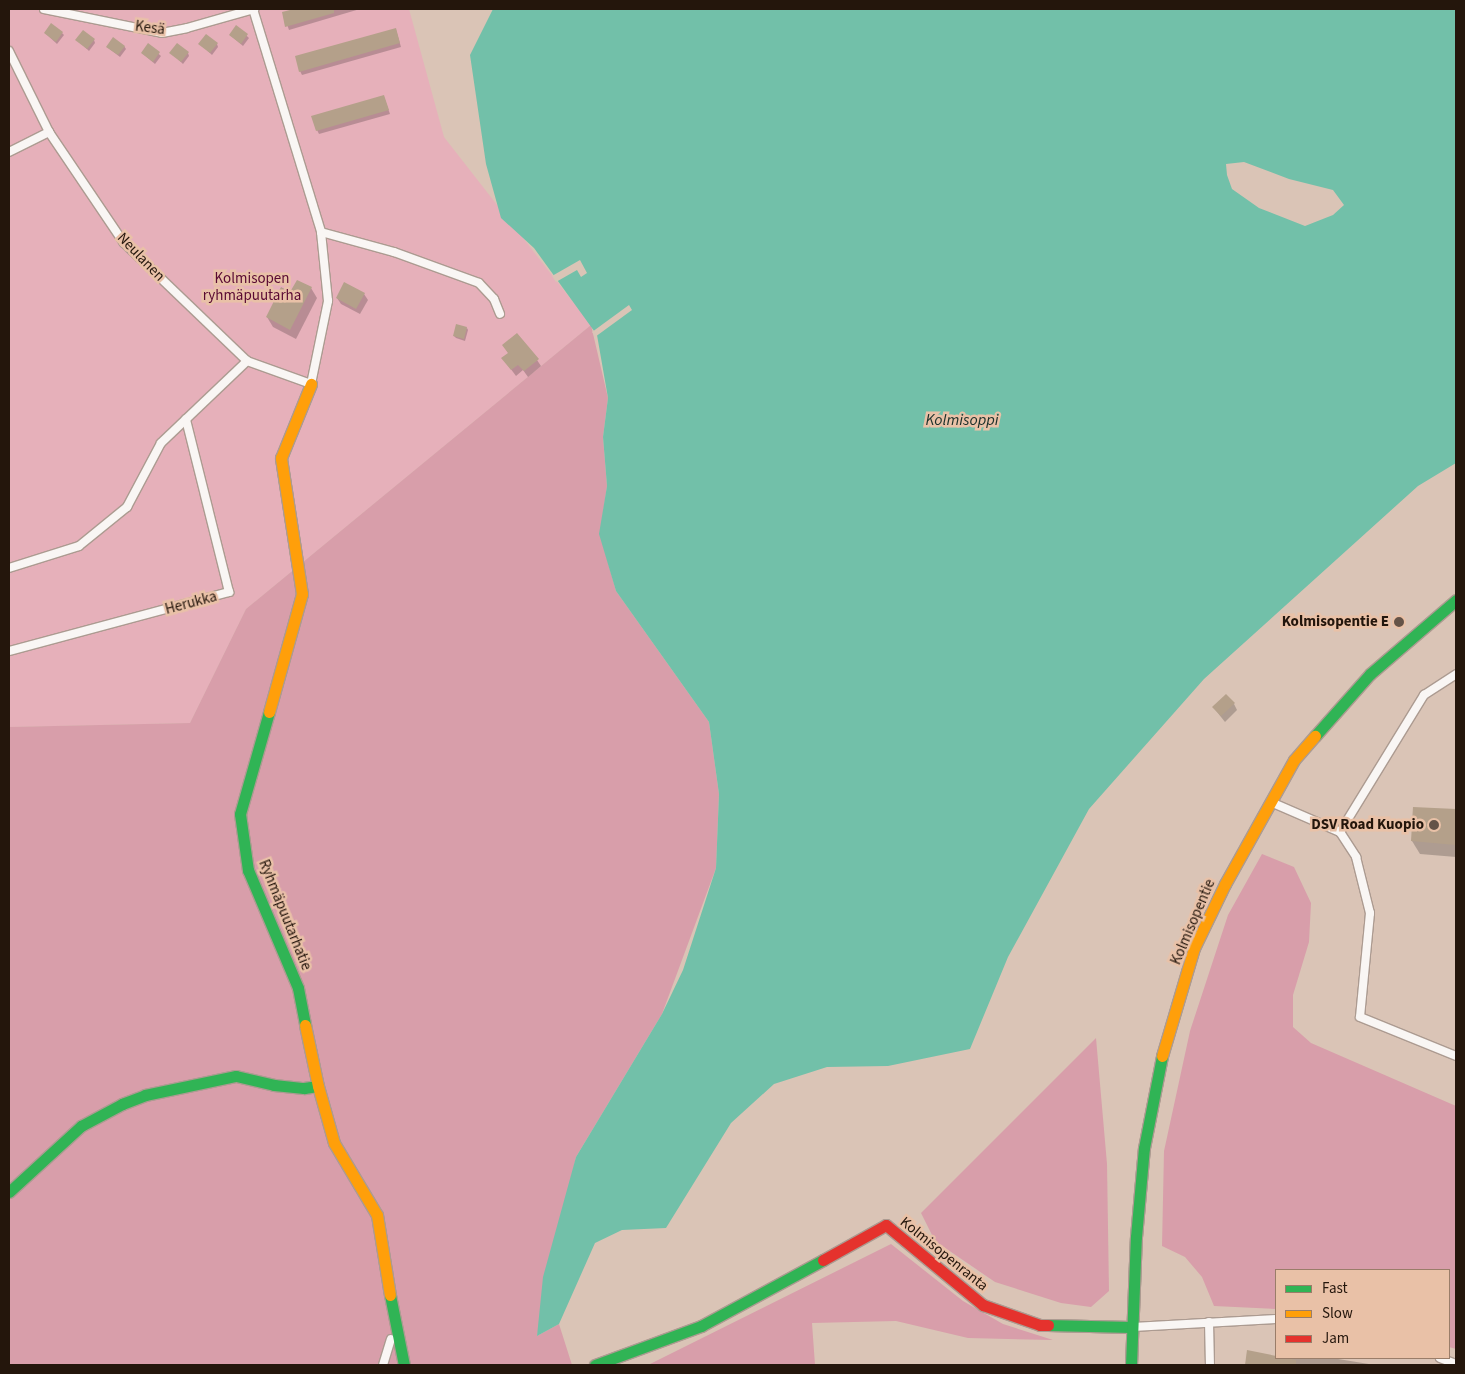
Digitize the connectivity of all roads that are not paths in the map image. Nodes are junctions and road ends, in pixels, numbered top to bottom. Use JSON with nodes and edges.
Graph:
{"nodes":[{"id":1,"x":44,"y":9,"type":"edge"},
{"id":2,"x":253,"y":9,"type":"edge"},
{"id":3,"x":9,"y":51,"type":"edge"},
{"id":4,"x":49,"y":132,"type":"junction"},
{"id":5,"x":9,"y":152,"type":"edge"},
{"id":6,"x":321,"y":232,"type":"junction"},
{"id":7,"x":500,"y":314,"type":"dead end"},
{"id":8,"x":246,"y":361,"type":"junction"},
{"id":9,"x":310,"y":384,"type":"junction"},
{"id":10,"x":186,"y":419,"type":"junction"},
{"id":11,"x":9,"y":568,"type":"edge"},
{"id":12,"x":1456,"y":600,"type":"edge"},
{"id":13,"x":9,"y":651,"type":"edge"},
{"id":14,"x":1456,"y":674,"type":"edge"},
{"id":15,"x":1271,"y":802,"type":"junction"},
{"id":16,"x":1340,"y":832,"type":"junction"},
{"id":17,"x":1456,"y":1056,"type":"edge"},
{"id":18,"x":318,"y":1086,"type":"junction"},
{"id":19,"x":9,"y":1192,"type":"edge"},
{"id":20,"x":1275,"y":1319,"type":"edge"},
{"id":21,"x":1209,"y":1322,"type":"junction"},
{"id":22,"x":1131,"y":1327,"type":"junction"},
{"id":23,"x":395,"y":1328,"type":"junction"},
{"id":24,"x":1443,"y":1359,"type":"edge"},
{"id":25,"x":1456,"y":1364,"type":"edge"},
{"id":26,"x":383,"y":1365,"type":"edge"},
{"id":27,"x":404,"y":1365,"type":"edge"},
{"id":28,"x":595,"y":1365,"type":"edge"},
{"id":29,"x":1131,"y":1365,"type":"edge"},
{"id":30,"x":1210,"y":1365,"type":"edge"}],
"edges":[{"from":1,"to":2,"type":"lane","name":"Kesä"},
{"from":2,"to":6,"type":"lane"},
{"from":3,"to":4,"type":"lane","name":"Neulanen"},
{"from":4,"to":5,"type":"lane"},
{"from":4,"to":8,"type":"lane","name":"Neulanen"},
{"from":6,"to":7,"type":"lane"},
{"from":6,"to":9,"type":"lane"},
{"from":8,"to":9,"type":"lane","name":"Neulanen"},
{"from":8,"to":10,"type":"lane"},
{"from":9,"to":18,"type":"street","name":"Ryhmäpuutarhatie"},
{"from":10,"to":11,"type":"lane"},
{"from":10,"to":13,"type":"lane","name":"Herukka"},
{"from":12,"to":15,"type":"street","name":"Kolmisopentie"},
{"from":14,"to":16,"type":"lane"},
{"from":15,"to":16,"type":"lane"},
{"from":15,"to":22,"type":"street","name":"Kolmisopentie"},
{"from":16,"to":17,"type":"lane"},
{"from":18,"to":19,"type":"street"},
{"from":18,"to":23,"type":"street","name":"Ryhmäpuutarhatie"},
{"from":20,"to":21,"type":"lane"},
{"from":21,"to":22,"type":"lane"},
{"from":21,"to":30,"type":"lane"},
{"from":22,"to":28,"type":"street","name":"Kolmisopenranta"},
{"from":22,"to":29,"type":"street","name":"Kolmisopentie"},
{"from":23,"to":26,"type":"lane"},
{"from":23,"to":27,"type":"street","name":"Ryhmäpuutarhatie"},
{"from":24,"to":25,"type":"lane"}]}
